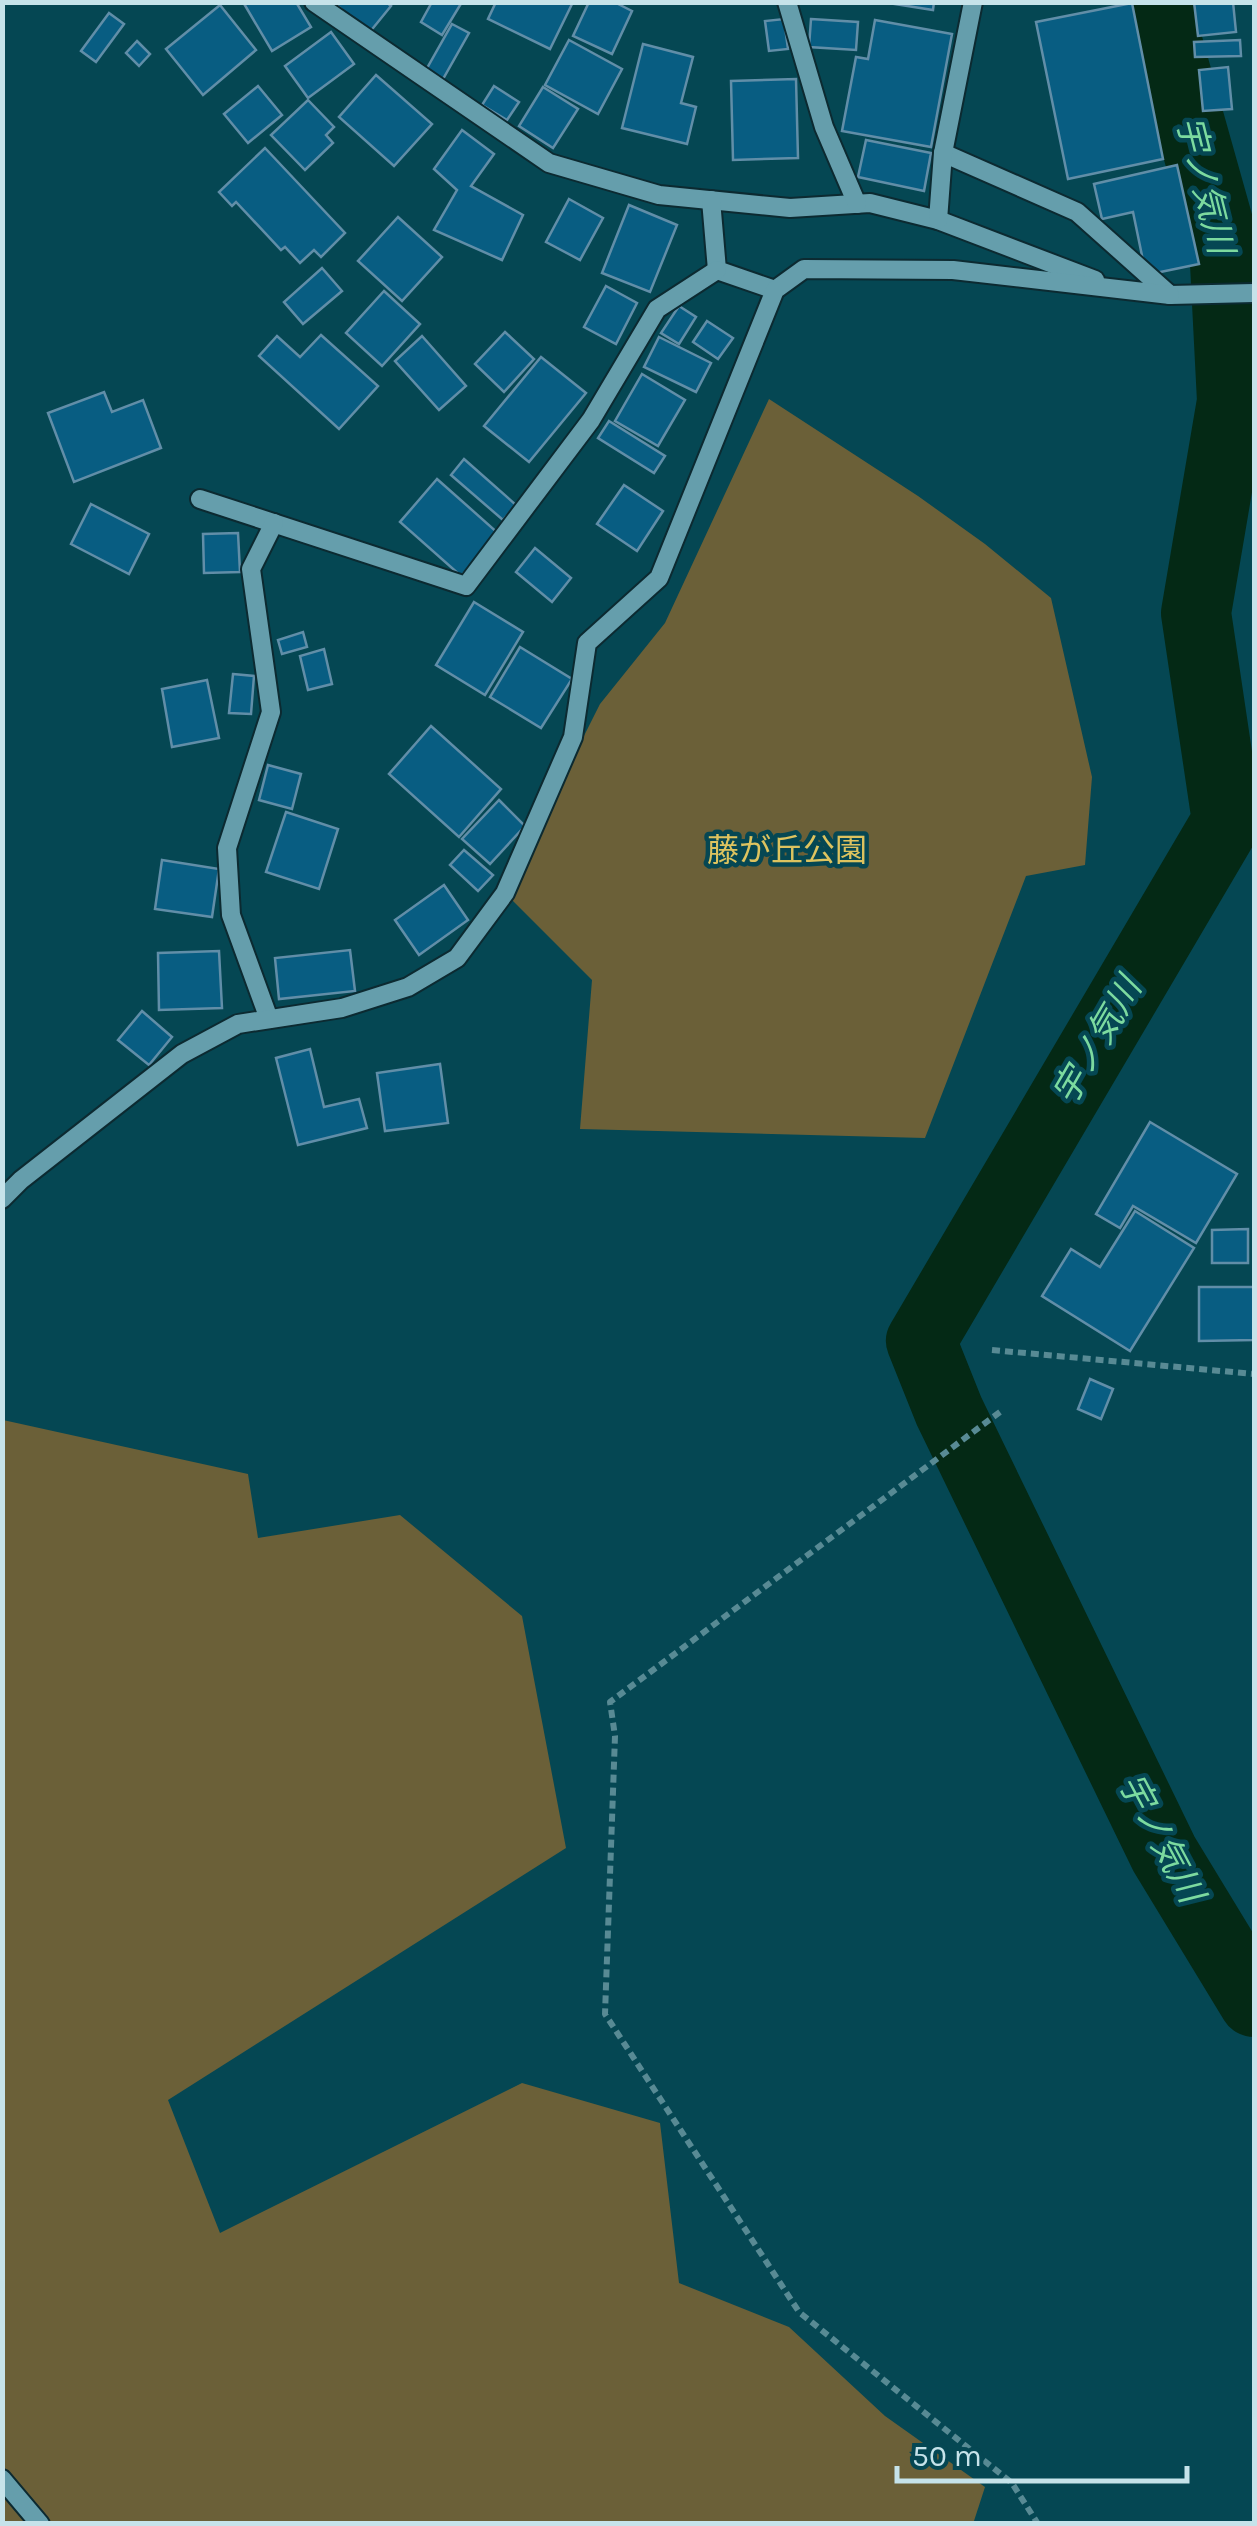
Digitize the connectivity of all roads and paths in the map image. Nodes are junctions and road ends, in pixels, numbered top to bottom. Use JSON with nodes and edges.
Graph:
{"nodes":[{"id":1,"x":314,"y":2,"type":"edge"},
{"id":2,"x":787,"y":2,"type":"edge"},
{"id":3,"x":973,"y":2,"type":"edge"},
{"id":4,"x":943,"y":152,"type":"junction"},
{"id":5,"x":712,"y":200,"type":"junction"},
{"id":6,"x":857,"y":204,"type":"junction"},
{"id":7,"x":938,"y":220,"type":"junction"},
{"id":8,"x":717,"y":270,"type":"junction"},
{"id":9,"x":775,"y":290,"type":"junction"},
{"id":10,"x":1120,"y":290,"type":"junction"},
{"id":11,"x":1254,"y":293,"type":"edge"},
{"id":12,"x":1170,"y":296,"type":"junction"},
{"id":13,"x":200,"y":499,"type":"dead end"},
{"id":14,"x":274,"y":523,"type":"junction"},
{"id":15,"x":268,"y":1019,"type":"junction"},
{"id":16,"x":2,"y":1199,"type":"edge"},
{"id":17,"x":992,"y":1350,"type":"dead end"},
{"id":18,"x":1254,"y":1374,"type":"edge"},
{"id":19,"x":1000,"y":1412,"type":"dead end"},
{"id":20,"x":2,"y":2478,"type":"edge"},
{"id":21,"x":40,"y":2524,"type":"edge"},
{"id":22,"x":1038,"y":2524,"type":"edge"}],
"edges":[{"from":1,"to":5,"type":"street"},
{"from":2,"to":6,"type":"street"},
{"from":3,"to":4,"type":"street"},
{"from":4,"to":7,"type":"street"},
{"from":4,"to":12,"type":"street"},
{"from":5,"to":6,"type":"street"},
{"from":5,"to":8,"type":"street"},
{"from":6,"to":7,"type":"street"},
{"from":7,"to":10,"type":"street"},
{"from":8,"to":9,"type":"street"},
{"from":8,"to":14,"type":"street"},
{"from":9,"to":10,"type":"street"},
{"from":9,"to":15,"type":"street"},
{"from":10,"to":12,"type":"street"},
{"from":11,"to":12,"type":"street"},
{"from":13,"to":14,"type":"street"},
{"from":14,"to":15,"type":"street"},
{"from":15,"to":16,"type":"street"},
{"from":17,"to":18,"type":"path"},
{"from":19,"to":22,"type":"path"},
{"from":20,"to":21,"type":"street"}]}
